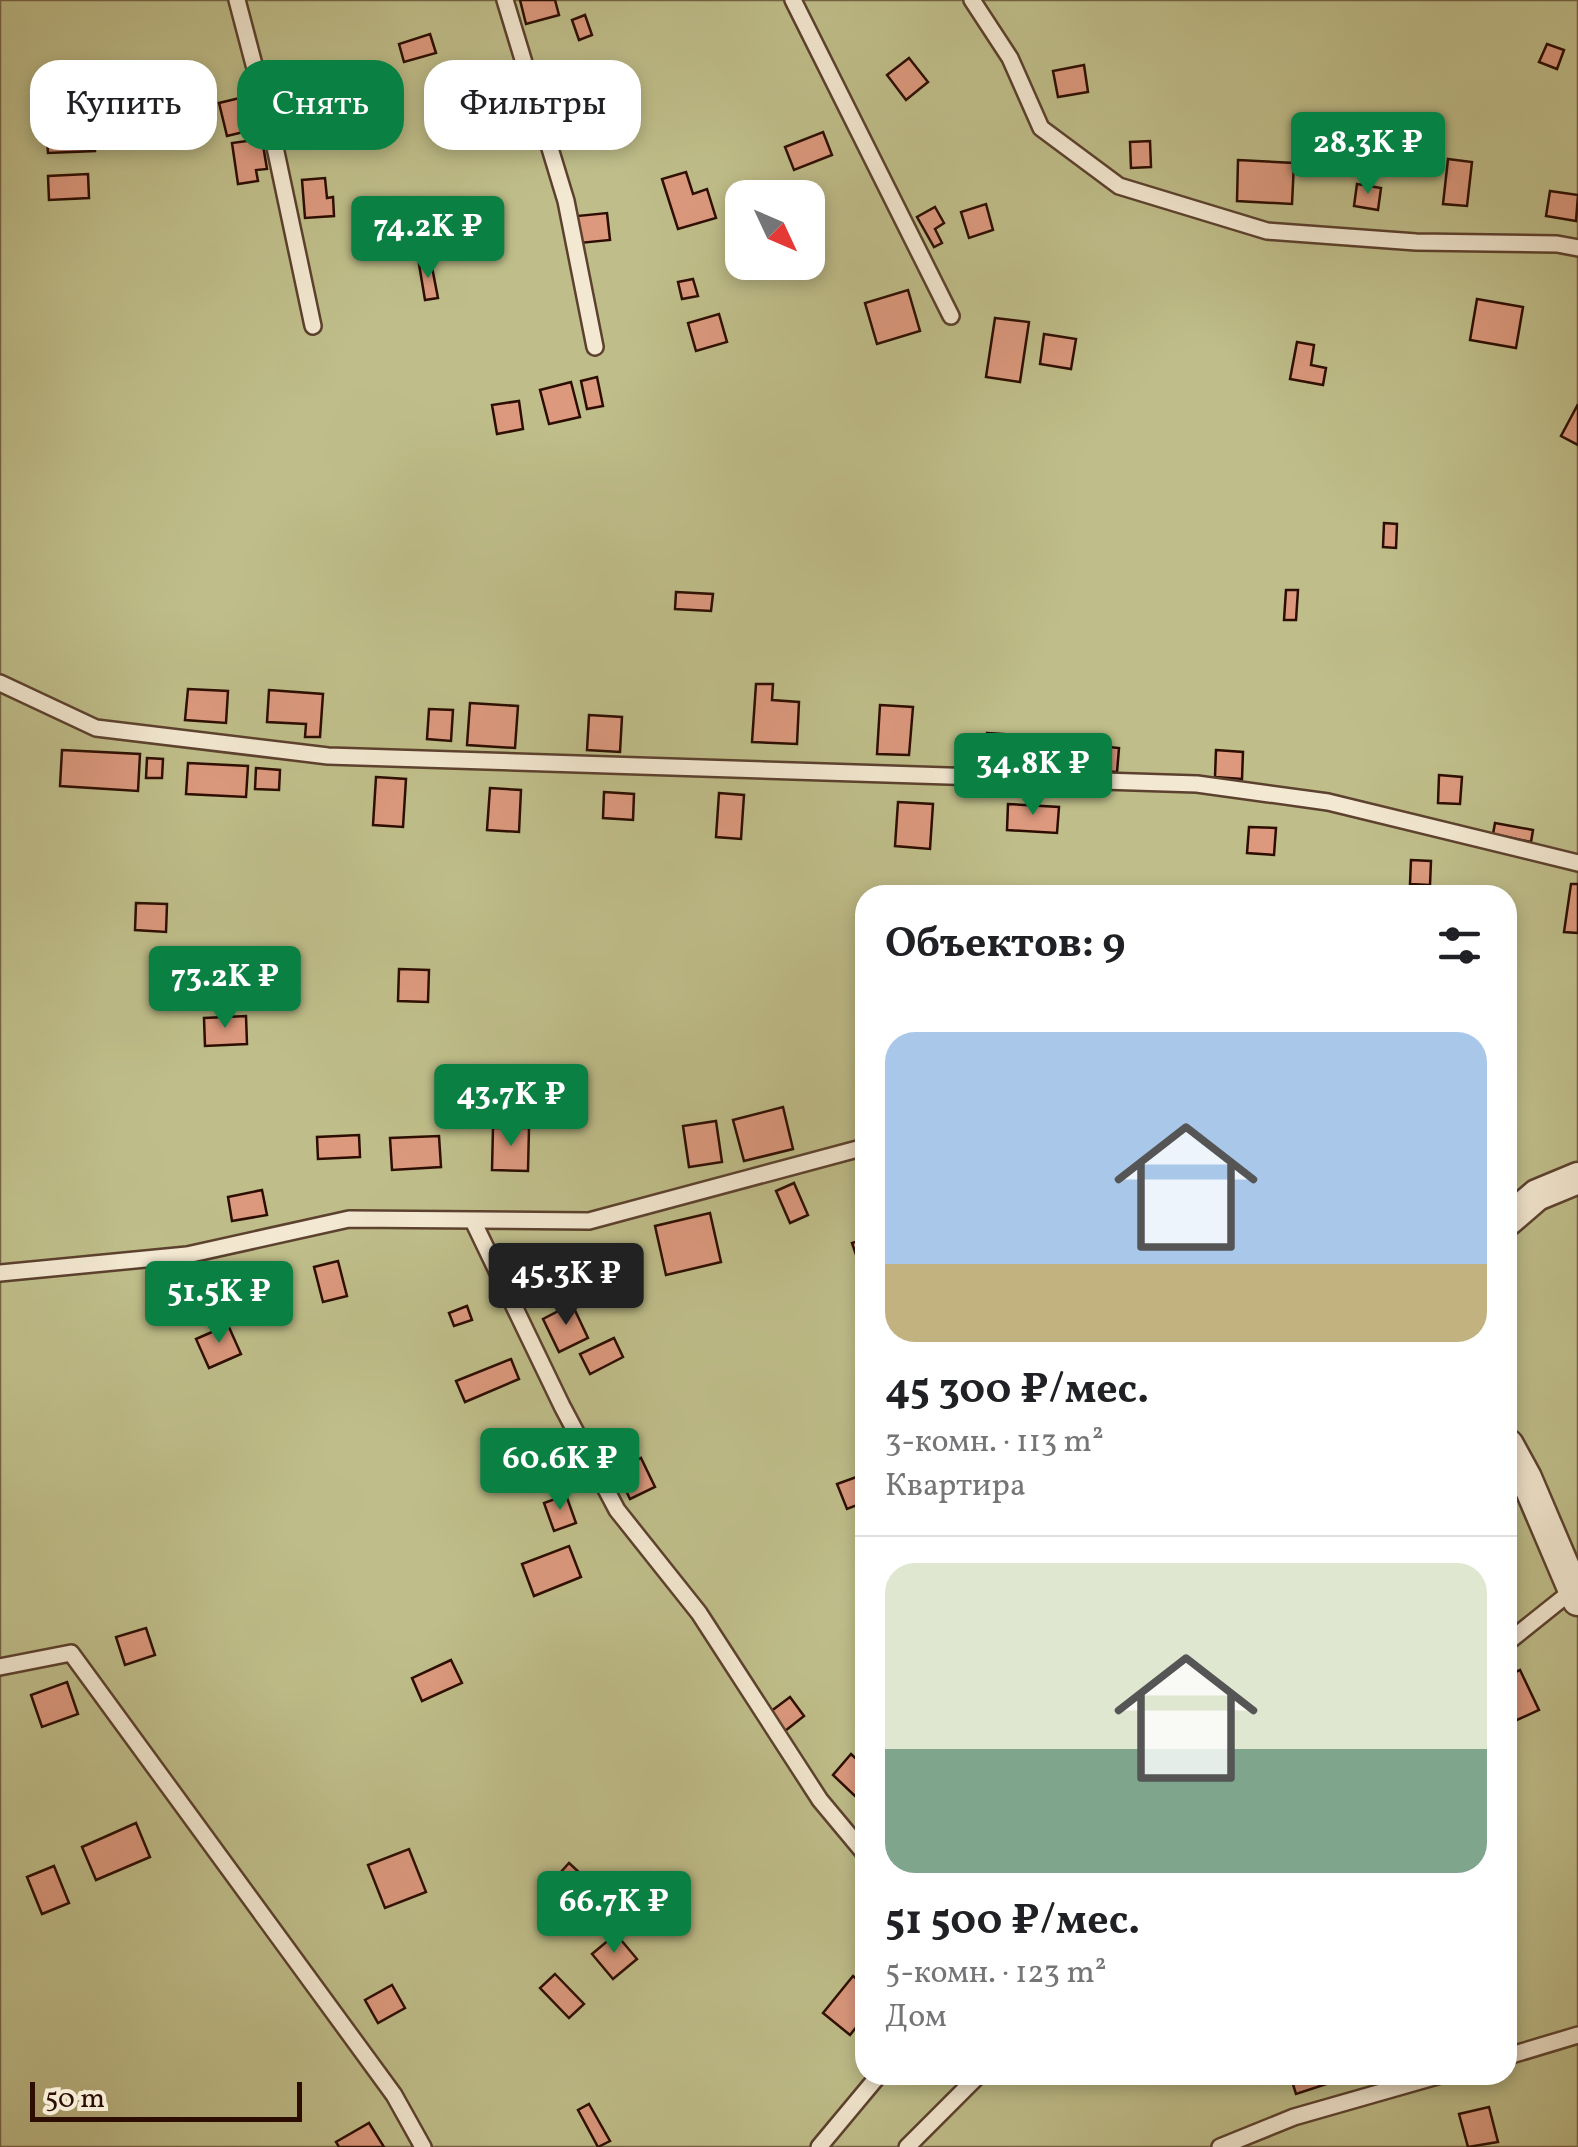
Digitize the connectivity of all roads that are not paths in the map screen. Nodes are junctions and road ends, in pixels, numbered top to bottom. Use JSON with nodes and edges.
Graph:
{"nodes":[{"id":1,"x":236,"y":0,"type":"edge"},
{"id":2,"x":505,"y":0,"type":"edge"},
{"id":3,"x":794,"y":0,"type":"edge"},
{"id":4,"x":972,"y":0,"type":"edge"},
{"id":5,"x":1578,"y":248,"type":"edge"},
{"id":6,"x":952,"y":316,"type":"dead end"},
{"id":7,"x":313,"y":326,"type":"dead end"},
{"id":8,"x":595,"y":347,"type":"dead end"},
{"id":9,"x":0,"y":683,"type":"edge"},
{"id":10,"x":1578,"y":863,"type":"edge"},
{"id":11,"x":855,"y":1150,"type":"edge"},
{"id":12,"x":1578,"y":1178,"type":"edge"},
{"id":13,"x":1517,"y":1212,"type":"edge"},
{"id":14,"x":473,"y":1221,"type":"junction"},
{"id":15,"x":0,"y":1274,"type":"edge"},
{"id":16,"x":1517,"y":1462,"type":"edge"},
{"id":17,"x":1576,"y":1595,"type":"edge"},
{"id":18,"x":1517,"y":1636,"type":"edge"},
{"id":19,"x":0,"y":1667,"type":"edge"},
{"id":20,"x":855,"y":1842,"type":"edge"},
{"id":21,"x":1578,"y":2036,"type":"edge"},
{"id":22,"x":1517,"y":2053,"type":"edge"},
{"id":23,"x":871,"y":2085,"type":"edge"},
{"id":24,"x":969,"y":2085,"type":"edge"},
{"id":25,"x":1406,"y":2085,"type":"edge"},
{"id":26,"x":423,"y":2147,"type":"edge"},
{"id":27,"x":819,"y":2147,"type":"edge"},
{"id":28,"x":907,"y":2147,"type":"edge"},
{"id":29,"x":1220,"y":2147,"type":"edge"}],
"edges":[{"from":1,"to":7,"type":"lane"},
{"from":2,"to":8,"type":"lane"},
{"from":3,"to":6,"type":"lane"},
{"from":4,"to":5,"type":"lane"},
{"from":9,"to":10,"type":"lane"},
{"from":11,"to":14,"type":"lane"},
{"from":12,"to":13,"type":"street"},
{"from":14,"to":15,"type":"lane"},
{"from":14,"to":20,"type":"lane"},
{"from":16,"to":17,"type":"street"},
{"from":17,"to":18,"type":"lane"},
{"from":19,"to":26,"type":"lane"},
{"from":21,"to":22,"type":"lane"},
{"from":23,"to":27,"type":"lane"},
{"from":24,"to":28,"type":"lane"},
{"from":25,"to":29,"type":"lane"}]}
